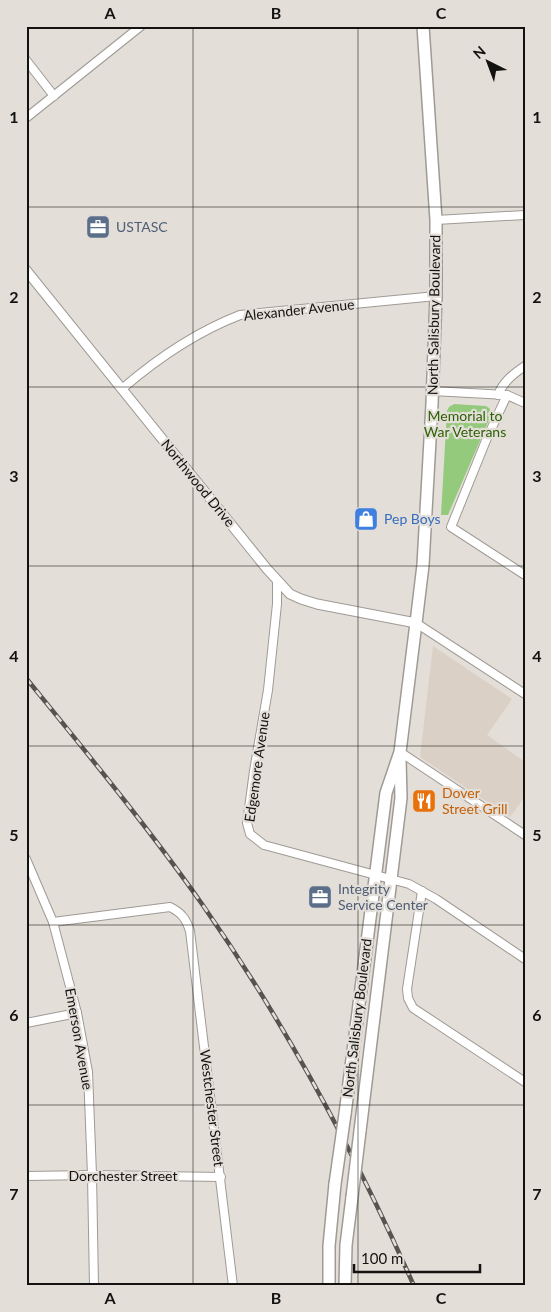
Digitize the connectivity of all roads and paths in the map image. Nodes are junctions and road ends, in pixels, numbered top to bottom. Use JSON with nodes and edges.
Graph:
{"nodes":[{"id":1,"x":141,"y":26,"type":"edge"},
{"id":2,"x":423,"y":26,"type":"edge"},
{"id":3,"x":26,"y":60,"type":"edge"},
{"id":4,"x":54,"y":96,"type":"junction"},
{"id":5,"x":26,"y":118,"type":"edge"},
{"id":6,"x":525,"y":215,"type":"edge"},
{"id":7,"x":436,"y":220,"type":"junction"},
{"id":8,"x":26,"y":270,"type":"edge"},
{"id":9,"x":436,"y":296,"type":"junction"},
{"id":10,"x":525,"y":366,"type":"edge"},
{"id":11,"x":122,"y":388,"type":"junction"},
{"id":12,"x":432,"y":391,"type":"junction"},
{"id":13,"x":502,"y":395,"type":"junction"},
{"id":14,"x":525,"y":403,"type":"edge"},
{"id":15,"x":525,"y":575,"type":"edge"},
{"id":16,"x":277,"y":581,"type":"junction"},
{"id":17,"x":416,"y":623,"type":"junction"},
{"id":18,"x":525,"y":694,"type":"edge"},
{"id":19,"x":400,"y":752,"type":"junction"},
{"id":20,"x":525,"y":835,"type":"edge"},
{"id":21,"x":26,"y":860,"type":"edge"},
{"id":22,"x":376,"y":874,"type":"junction"},
{"id":23,"x":392,"y":878,"type":"junction"},
{"id":24,"x":422,"y":891,"type":"junction"},
{"id":25,"x":53,"y":922,"type":"junction"},
{"id":26,"x":525,"y":959,"type":"edge"},
{"id":27,"x":77,"y":1013,"type":"junction"},
{"id":28,"x":26,"y":1023,"type":"edge"},
{"id":29,"x":525,"y":1082,"type":"edge"},
{"id":30,"x":92,"y":1175,"type":"junction"},
{"id":31,"x":26,"y":1176,"type":"edge"},
{"id":32,"x":221,"y":1177,"type":"junction"},
{"id":33,"x":94,"y":1286,"type":"edge"},
{"id":34,"x":233,"y":1286,"type":"edge"},
{"id":35,"x":329,"y":1286,"type":"edge"},
{"id":36,"x":345,"y":1286,"type":"edge"}],
"edges":[{"from":1,"to":4,"type":"street"},
{"from":2,"to":7,"type":"main road","name":"North Salisbury Boulevard"},
{"from":3,"to":4,"type":"street"},
{"from":4,"to":5,"type":"street"},
{"from":6,"to":7,"type":"street"},
{"from":7,"to":9,"type":"main road","name":"North Salisbury Boulevard"},
{"from":8,"to":11,"type":"street","name":"Northwood Drive"},
{"from":9,"to":11,"type":"street","name":"Alexander Avenue"},
{"from":9,"to":12,"type":"main road","name":"North Salisbury Boulevard"},
{"from":10,"to":13,"type":"street"},
{"from":11,"to":16,"type":"street","name":"Northwood Drive"},
{"from":12,"to":13,"type":"street"},
{"from":12,"to":17,"type":"main road","name":"North Salisbury Boulevard"},
{"from":13,"to":14,"type":"street"},
{"from":13,"to":15,"type":"street"},
{"from":16,"to":17,"type":"street","name":"Northwood Drive"},
{"from":16,"to":22,"type":"street","name":"Edgemore Avenue"},
{"from":17,"to":18,"type":"street"},
{"from":17,"to":19,"type":"main road","name":"North Salisbury Boulevard"},
{"from":19,"to":20,"type":"street"},
{"from":19,"to":22,"type":"main road","name":"North Salisbury Boulevard"},
{"from":19,"to":23,"type":"main road","name":"North Salisbury Boulevard"},
{"from":21,"to":25,"type":"street","name":"Emerson Avenue"},
{"from":22,"to":23,"type":"street","name":"Edgemore Avenue"},
{"from":22,"to":35,"type":"main road","name":"North Salisbury Boulevard","bridge":true},
{"from":23,"to":24,"type":"street","name":"Edgemore Avenue"},
{"from":23,"to":36,"type":"main road","name":"North Salisbury Boulevard","bridge":true},
{"from":24,"to":26,"type":"street","name":"Edgemore Avenue"},
{"from":24,"to":29,"type":"street"},
{"from":25,"to":27,"type":"street","name":"Emerson Avenue"},
{"from":25,"to":32,"type":"street","name":"Westchester Street"},
{"from":27,"to":28,"type":"street"},
{"from":27,"to":30,"type":"street","name":"Emerson Avenue"},
{"from":30,"to":31,"type":"street","name":"Dorchester Street"},
{"from":30,"to":32,"type":"street","name":"Dorchester Street"},
{"from":30,"to":33,"type":"street","name":"Emerson Avenue"},
{"from":32,"to":34,"type":"street","name":"Westchester Street"}]}
